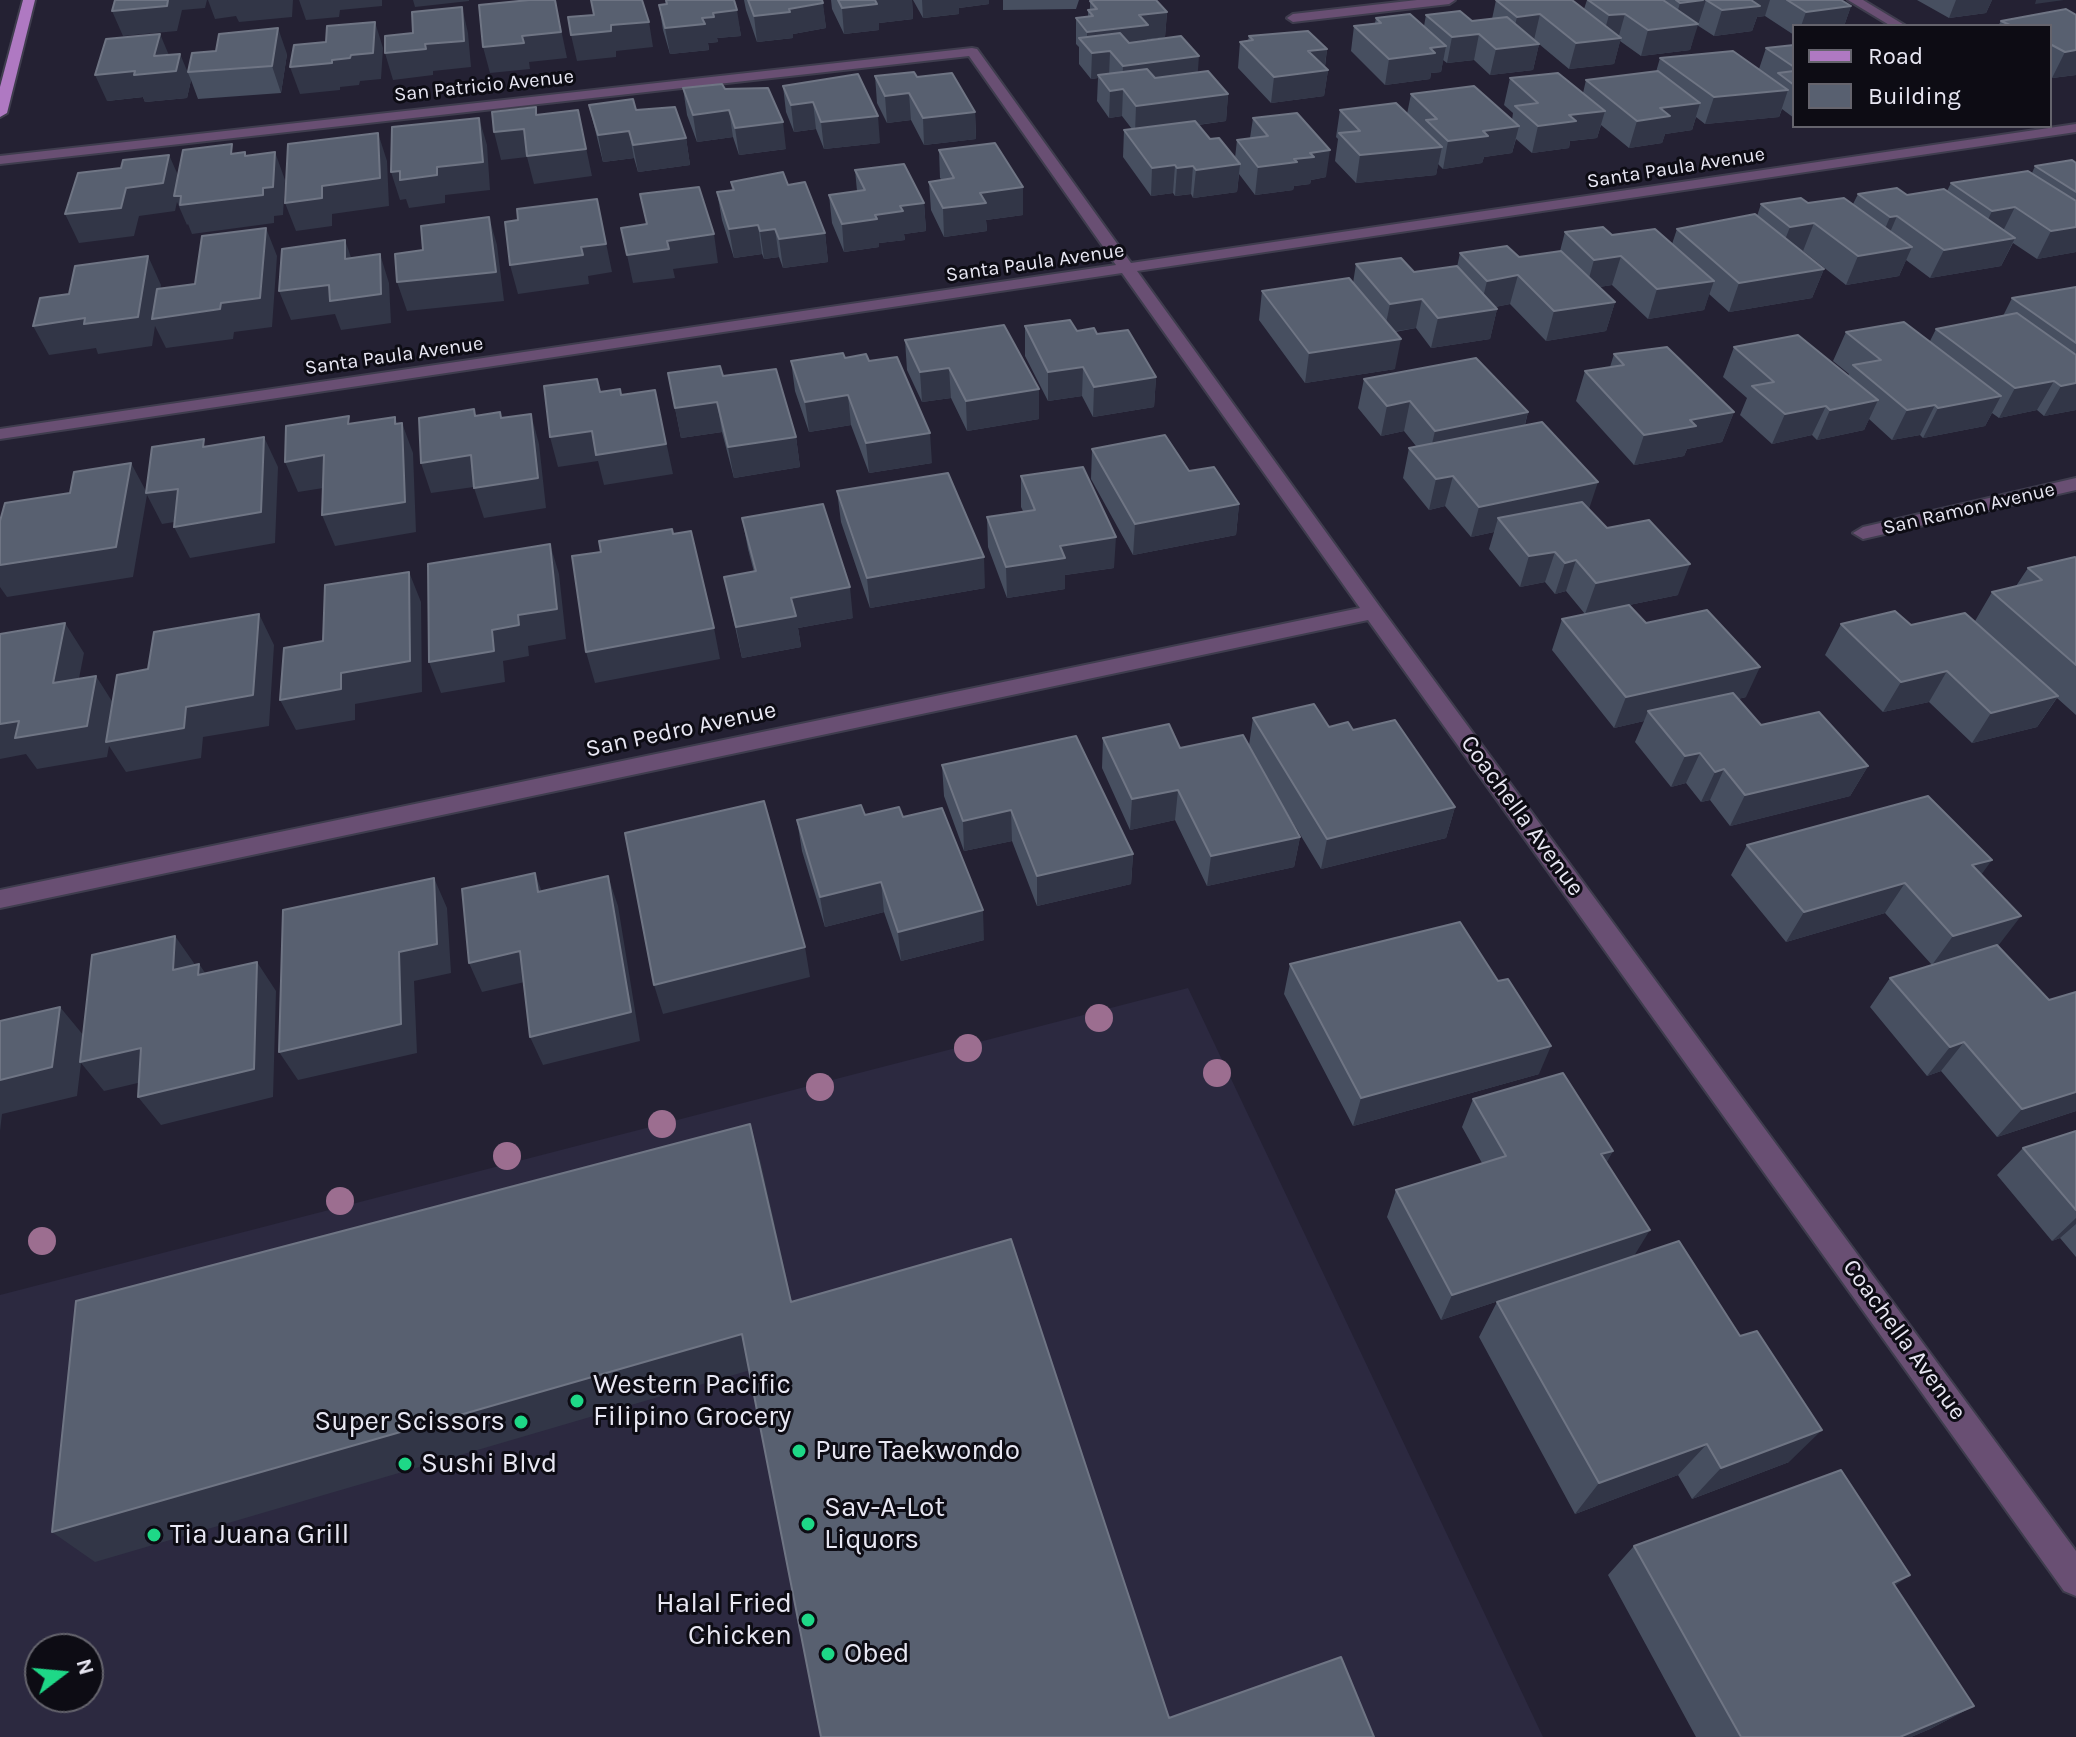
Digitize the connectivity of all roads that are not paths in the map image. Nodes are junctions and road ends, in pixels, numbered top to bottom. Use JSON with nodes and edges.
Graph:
{"nodes":[{"id":1,"x":29,"y":0,"type":"edge"},
{"id":2,"x":1449,"y":0,"type":"edge"},
{"id":3,"x":1854,"y":0,"type":"edge"},
{"id":4,"x":1293,"y":18,"type":"dead end"},
{"id":5,"x":1896,"y":24,"type":"edge"},
{"id":6,"x":972,"y":52,"type":"joint"},
{"id":7,"x":0,"y":113,"type":"edge"},
{"id":8,"x":2072,"y":124,"type":"edge"},
{"id":9,"x":2052,"y":127,"type":"edge"},
{"id":10,"x":2046,"y":128,"type":"edge"},
{"id":11,"x":0,"y":160,"type":"edge"},
{"id":12,"x":1126,"y":270,"type":"junction"},
{"id":13,"x":0,"y":434,"type":"edge"},
{"id":14,"x":2076,"y":484,"type":"edge"},
{"id":15,"x":1863,"y":533,"type":"dead end"},
{"id":16,"x":1373,"y":612,"type":"junction"},
{"id":17,"x":0,"y":899,"type":"edge"},
{"id":18,"x":2076,"y":1579,"type":"edge"}],
"edges":[{"from":1,"to":7,"type":"main road"},
{"from":2,"to":4,"type":"street"},
{"from":3,"to":5,"type":"street"},
{"from":6,"to":11,"type":"street","name":"San Patricio Avenue"},
{"from":6,"to":12,"type":"street","name":"Coachella Avenue"},
{"from":8,"to":9,"type":"street","name":"Santa Paula Avenue"},
{"from":10,"to":12,"type":"street","name":"Santa Paula Avenue"},
{"from":12,"to":13,"type":"street","name":"Santa Paula Avenue"},
{"from":12,"to":16,"type":"street","name":"Coachella Avenue"},
{"from":14,"to":15,"type":"street","name":"San Ramon Avenue"},
{"from":16,"to":17,"type":"street","name":"San Pedro Avenue"},
{"from":16,"to":18,"type":"street","name":"Coachella Avenue"}]}
